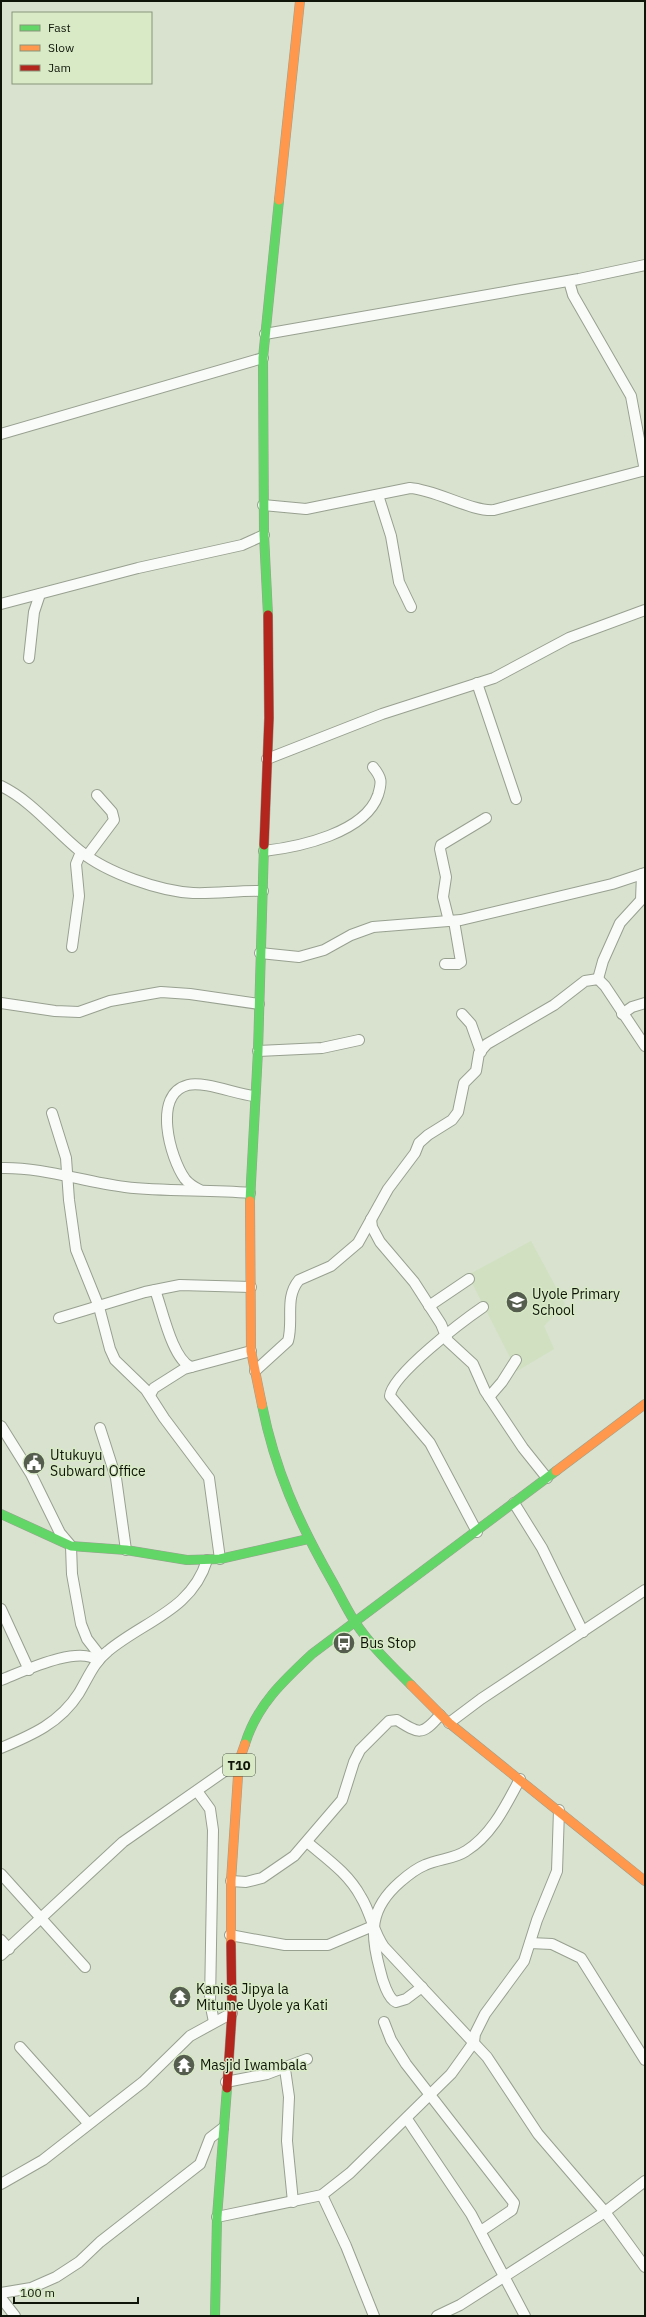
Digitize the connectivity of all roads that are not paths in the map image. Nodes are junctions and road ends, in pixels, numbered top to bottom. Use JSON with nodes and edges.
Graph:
{"nodes":[{"id":1,"x":300,"y":1,"type":"edge"},
{"id":2,"x":645,"y":265,"type":"edge"},
{"id":3,"x":569,"y":281,"type":"junction"},
{"id":4,"x":265,"y":334,"type":"junction"},
{"id":5,"x":263,"y":358,"type":"junction"},
{"id":6,"x":1,"y":434,"type":"edge"},
{"id":7,"x":645,"y":471,"type":"edge"},
{"id":8,"x":378,"y":495,"type":"junction"},
{"id":9,"x":264,"y":505,"type":"junction"},
{"id":10,"x":264,"y":535,"type":"junction"},
{"id":11,"x":40,"y":594,"type":"junction"},
{"id":12,"x":1,"y":604,"type":"edge"},
{"id":13,"x":412,"y":607,"type":"dead end"},
{"id":14,"x":645,"y":610,"type":"edge"},
{"id":15,"x":29,"y":658,"type":"dead end"},
{"id":16,"x":478,"y":683,"type":"junction"},
{"id":17,"x":267,"y":759,"type":"junction"},
{"id":18,"x":373,"y":767,"type":"dead end"},
{"id":19,"x":1,"y":786,"type":"edge"},
{"id":20,"x":97,"y":795,"type":"dead end"},
{"id":21,"x":516,"y":799,"type":"dead end"},
{"id":22,"x":486,"y":818,"type":"dead end"},
{"id":23,"x":264,"y":851,"type":"junction"},
{"id":24,"x":84,"y":854,"type":"junction"},
{"id":25,"x":643,"y":874,"type":"edge"},
{"id":26,"x":263,"y":891,"type":"junction"},
{"id":27,"x":452,"y":921,"type":"junction"},
{"id":28,"x":72,"y":947,"type":"dead end"},
{"id":29,"x":260,"y":953,"type":"junction"},
{"id":30,"x":445,"y":964,"type":"dead end"},
{"id":31,"x":598,"y":979,"type":"junction"},
{"id":32,"x":1,"y":1003,"type":"edge"},
{"id":33,"x":645,"y":1003,"type":"edge"},
{"id":34,"x":259,"y":1004,"type":"junction"},
{"id":35,"x":462,"y":1014,"type":"dead end"},
{"id":36,"x":622,"y":1014,"type":"junction"},
{"id":37,"x":358,"y":1040,"type":"dead end"},
{"id":38,"x":645,"y":1046,"type":"edge"},
{"id":39,"x":258,"y":1051,"type":"junction"},
{"id":40,"x":480,"y":1052,"type":"junction"},
{"id":41,"x":254,"y":1096,"type":"junction"},
{"id":42,"x":52,"y":1113,"type":"dead end"},
{"id":43,"x":1,"y":1168,"type":"edge"},
{"id":44,"x":68,"y":1175,"type":"junction"},
{"id":45,"x":200,"y":1190,"type":"junction"},
{"id":46,"x":250,"y":1193,"type":"junction"},
{"id":47,"x":371,"y":1219,"type":"junction"},
{"id":48,"x":469,"y":1279,"type":"dead end"},
{"id":49,"x":250,"y":1287,"type":"junction"},
{"id":50,"x":155,"y":1290,"type":"junction"},
{"id":51,"x":430,"y":1306,"type":"junction"},
{"id":52,"x":99,"y":1307,"type":"junction"},
{"id":53,"x":483,"y":1307,"type":"dead end"},
{"id":54,"x":59,"y":1318,"type":"dead end"},
{"id":55,"x":444,"y":1335,"type":"junction"},
{"id":56,"x":251,"y":1351,"type":"junction"},
{"id":57,"x":516,"y":1360,"type":"dead end"},
{"id":58,"x":190,"y":1367,"type":"junction"},
{"id":59,"x":255,"y":1371,"type":"junction"},
{"id":60,"x":150,"y":1395,"type":"junction"},
{"id":61,"x":489,"y":1397,"type":"junction"},
{"id":62,"x":645,"y":1404,"type":"edge"},
{"id":63,"x":1,"y":1426,"type":"edge"},
{"id":64,"x":100,"y":1428,"type":"dead end"},
{"id":65,"x":547,"y":1478,"type":"junction"},
{"id":66,"x":514,"y":1502,"type":"junction"},
{"id":67,"x":1,"y":1514,"type":"edge"},
{"id":68,"x":476,"y":1532,"type":"junction"},
{"id":69,"x":308,"y":1539,"type":"junction"},
{"id":70,"x":70,"y":1546,"type":"junction"},
{"id":71,"x":126,"y":1550,"type":"junction"},
{"id":72,"x":220,"y":1559,"type":"junction"},
{"id":73,"x":206,"y":1560,"type":"junction"},
{"id":74,"x":645,"y":1590,"type":"edge"},
{"id":75,"x":1,"y":1609,"type":"edge"},
{"id":76,"x":355,"y":1622,"type":"junction"},
{"id":77,"x":583,"y":1632,"type":"junction"},
{"id":78,"x":99,"y":1659,"type":"junction"},
{"id":79,"x":29,"y":1670,"type":"junction"},
{"id":80,"x":1,"y":1680,"type":"edge"},
{"id":81,"x":440,"y":1715,"type":"junction"},
{"id":82,"x":449,"y":1723,"type":"junction"},
{"id":83,"x":1,"y":1748,"type":"edge"},
{"id":84,"x":239,"y":1761,"type":"junction"},
{"id":85,"x":520,"y":1779,"type":"junction"},
{"id":86,"x":197,"y":1791,"type":"junction"},
{"id":87,"x":559,"y":1810,"type":"junction"},
{"id":88,"x":307,"y":1842,"type":"junction"},
{"id":89,"x":1,"y":1874,"type":"edge"},
{"id":90,"x":231,"y":1881,"type":"junction"},
{"id":91,"x":645,"y":1881,"type":"edge"},
{"id":92,"x":42,"y":1919,"type":"junction"},
{"id":93,"x":373,"y":1926,"type":"junction"},
{"id":94,"x":230,"y":1935,"type":"junction"},
{"id":95,"x":1,"y":1940,"type":"edge"},
{"id":96,"x":530,"y":1944,"type":"junction"},
{"id":97,"x":5,"y":1952,"type":"edge"},
{"id":98,"x":85,"y":1967,"type":"dead end"},
{"id":99,"x":422,"y":1987,"type":"junction"},
{"id":100,"x":232,"y":2013,"type":"junction"},
{"id":101,"x":214,"y":2022,"type":"junction"},
{"id":102,"x":384,"y":2022,"type":"dead end"},
{"id":103,"x":474,"y":2042,"type":"junction"},
{"id":104,"x":20,"y":2047,"type":"dead end"},
{"id":105,"x":307,"y":2059,"type":"dead end"},
{"id":106,"x":645,"y":2060,"type":"edge"},
{"id":107,"x":285,"y":2069,"type":"junction"},
{"id":108,"x":226,"y":2082,"type":"junction"},
{"id":109,"x":428,"y":2096,"type":"junction"},
{"id":110,"x":407,"y":2119,"type":"junction"},
{"id":111,"x":88,"y":2123,"type":"junction"},
{"id":112,"x":223,"y":2128,"type":"junction"},
{"id":113,"x":645,"y":2181,"type":"edge"},
{"id":114,"x":1,"y":2184,"type":"edge"},
{"id":115,"x":322,"y":2195,"type":"junction"},
{"id":116,"x":292,"y":2202,"type":"junction"},
{"id":117,"x":605,"y":2212,"type":"junction"},
{"id":118,"x":217,"y":2217,"type":"junction"},
{"id":119,"x":481,"y":2231,"type":"junction"},
{"id":120,"x":645,"y":2267,"type":"edge"},
{"id":121,"x":503,"y":2275,"type":"junction"},
{"id":122,"x":1,"y":2293,"type":"edge"},
{"id":123,"x":1,"y":2298,"type":"edge"},
{"id":124,"x":15,"y":2316,"type":"edge"},
{"id":125,"x":214,"y":2316,"type":"edge"},
{"id":126,"x":374,"y":2316,"type":"edge"},
{"id":127,"x":437,"y":2316,"type":"edge"},
{"id":128,"x":525,"y":2316,"type":"edge"}],
"edges":[{"from":1,"to":4,"type":"main road"},
{"from":2,"to":3,"type":"street"},
{"from":3,"to":4,"type":"street"},
{"from":3,"to":7,"type":"street"},
{"from":4,"to":5,"type":"main road"},
{"from":5,"to":6,"type":"street"},
{"from":5,"to":9,"type":"main road"},
{"from":7,"to":8,"type":"street"},
{"from":8,"to":9,"type":"street"},
{"from":8,"to":13,"type":"street"},
{"from":9,"to":10,"type":"main road"},
{"from":10,"to":11,"type":"street"},
{"from":10,"to":17,"type":"main road"},
{"from":11,"to":12,"type":"street"},
{"from":11,"to":15,"type":"street"},
{"from":14,"to":16,"type":"street"},
{"from":16,"to":17,"type":"street"},
{"from":16,"to":21,"type":"street"},
{"from":17,"to":23,"type":"main road"},
{"from":18,"to":23,"type":"street"},
{"from":19,"to":24,"type":"street"},
{"from":20,"to":24,"type":"street"},
{"from":22,"to":27,"type":"street"},
{"from":23,"to":26,"type":"main road"},
{"from":24,"to":26,"type":"street"},
{"from":24,"to":28,"type":"street"},
{"from":25,"to":27,"type":"street"},
{"from":25,"to":31,"type":"street"},
{"from":26,"to":29,"type":"main road"},
{"from":27,"to":29,"type":"street"},
{"from":27,"to":30,"type":"street"},
{"from":29,"to":34,"type":"main road"},
{"from":31,"to":36,"type":"street"},
{"from":31,"to":40,"type":"street"},
{"from":32,"to":34,"type":"street"},
{"from":33,"to":36,"type":"street"},
{"from":34,"to":39,"type":"main road"},
{"from":35,"to":40,"type":"street"},
{"from":36,"to":38,"type":"street"},
{"from":37,"to":39,"type":"street"},
{"from":39,"to":41,"type":"main road"},
{"from":40,"to":47,"type":"street"},
{"from":41,"to":45,"type":"street"},
{"from":41,"to":46,"type":"main road"},
{"from":42,"to":44,"type":"street"},
{"from":43,"to":44,"type":"street"},
{"from":44,"to":45,"type":"street"},
{"from":44,"to":52,"type":"street"},
{"from":45,"to":46,"type":"street"},
{"from":46,"to":49,"type":"main road"},
{"from":47,"to":51,"type":"street"},
{"from":47,"to":59,"type":"street"},
{"from":48,"to":51,"type":"street"},
{"from":49,"to":50,"type":"street"},
{"from":49,"to":56,"type":"main road"},
{"from":50,"to":52,"type":"street"},
{"from":50,"to":58,"type":"street"},
{"from":51,"to":55,"type":"street"},
{"from":52,"to":54,"type":"street"},
{"from":52,"to":60,"type":"street"},
{"from":53,"to":55,"type":"street"},
{"from":55,"to":61,"type":"street"},
{"from":55,"to":68,"type":"street"},
{"from":56,"to":58,"type":"street"},
{"from":56,"to":59,"type":"main road"},
{"from":57,"to":61,"type":"street"},
{"from":58,"to":60,"type":"street"},
{"from":59,"to":69,"type":"main road"},
{"from":60,"to":72,"type":"street"},
{"from":61,"to":65,"type":"street"},
{"from":62,"to":65,"type":"main road","number":"T10"},
{"from":63,"to":70,"type":"street"},
{"from":64,"to":71,"type":"street"},
{"from":65,"to":66,"type":"main road","number":"T10"},
{"from":66,"to":68,"type":"main road","number":"T10"},
{"from":66,"to":77,"type":"street"},
{"from":67,"to":70,"type":"main road"},
{"from":68,"to":76,"type":"main road","number":"T10"},
{"from":69,"to":72,"type":"main road"},
{"from":69,"to":76,"type":"main road"},
{"from":70,"to":71,"type":"main road"},
{"from":70,"to":78,"type":"street"},
{"from":71,"to":73,"type":"main road"},
{"from":72,"to":73,"type":"main road"},
{"from":73,"to":78,"type":"street"},
{"from":74,"to":77,"type":"street"},
{"from":75,"to":79,"type":"street"},
{"from":76,"to":81,"type":"main road"},
{"from":76,"to":84,"type":"main road","number":"T10"},
{"from":77,"to":82,"type":"street"},
{"from":78,"to":79,"type":"street"},
{"from":78,"to":83,"type":"street"},
{"from":79,"to":80,"type":"street"},
{"from":81,"to":82,"type":"main road"},
{"from":81,"to":88,"type":"street"},
{"from":82,"to":85,"type":"main road"},
{"from":84,"to":86,"type":"street"},
{"from":84,"to":90,"type":"main road","number":"T10"},
{"from":85,"to":87,"type":"main road"},
{"from":85,"to":93,"type":"street"},
{"from":86,"to":92,"type":"street"},
{"from":86,"to":101,"type":"street"},
{"from":87,"to":91,"type":"main road"},
{"from":87,"to":96,"type":"street"},
{"from":88,"to":90,"type":"street"},
{"from":88,"to":93,"type":"street"},
{"from":89,"to":92,"type":"street"},
{"from":90,"to":94,"type":"main road","number":"T10"},
{"from":92,"to":97,"type":"street"},
{"from":92,"to":98,"type":"street"},
{"from":93,"to":94,"type":"street"},
{"from":93,"to":99,"type":"street"},
{"from":93,"to":99,"type":"street"},
{"from":94,"to":100,"type":"main road","number":"T10"},
{"from":95,"to":97,"type":"street"},
{"from":96,"to":103,"type":"street"},
{"from":96,"to":106,"type":"street"},
{"from":99,"to":103,"type":"street"},
{"from":100,"to":101,"type":"street"},
{"from":100,"to":108,"type":"main road","number":"T10"},
{"from":101,"to":111,"type":"street"},
{"from":102,"to":109,"type":"street"},
{"from":103,"to":109,"type":"street"},
{"from":103,"to":117,"type":"street"},
{"from":104,"to":111,"type":"street"},
{"from":105,"to":107,"type":"street"},
{"from":107,"to":108,"type":"street"},
{"from":107,"to":116,"type":"street"},
{"from":108,"to":112,"type":"main road","number":"T10"},
{"from":109,"to":110,"type":"street"},
{"from":109,"to":119,"type":"street"},
{"from":110,"to":115,"type":"street"},
{"from":110,"to":119,"type":"street"},
{"from":111,"to":114,"type":"street"},
{"from":112,"to":118,"type":"main road","number":"T10"},
{"from":112,"to":122,"type":"street"},
{"from":113,"to":117,"type":"street"},
{"from":115,"to":116,"type":"street"},
{"from":115,"to":126,"type":"street"},
{"from":116,"to":118,"type":"street"},
{"from":117,"to":120,"type":"street"},
{"from":117,"to":121,"type":"street"},
{"from":118,"to":125,"type":"main road","number":"T10"},
{"from":119,"to":121,"type":"street"},
{"from":121,"to":127,"type":"street"},
{"from":121,"to":128,"type":"street"},
{"from":123,"to":124,"type":"street"}]}
